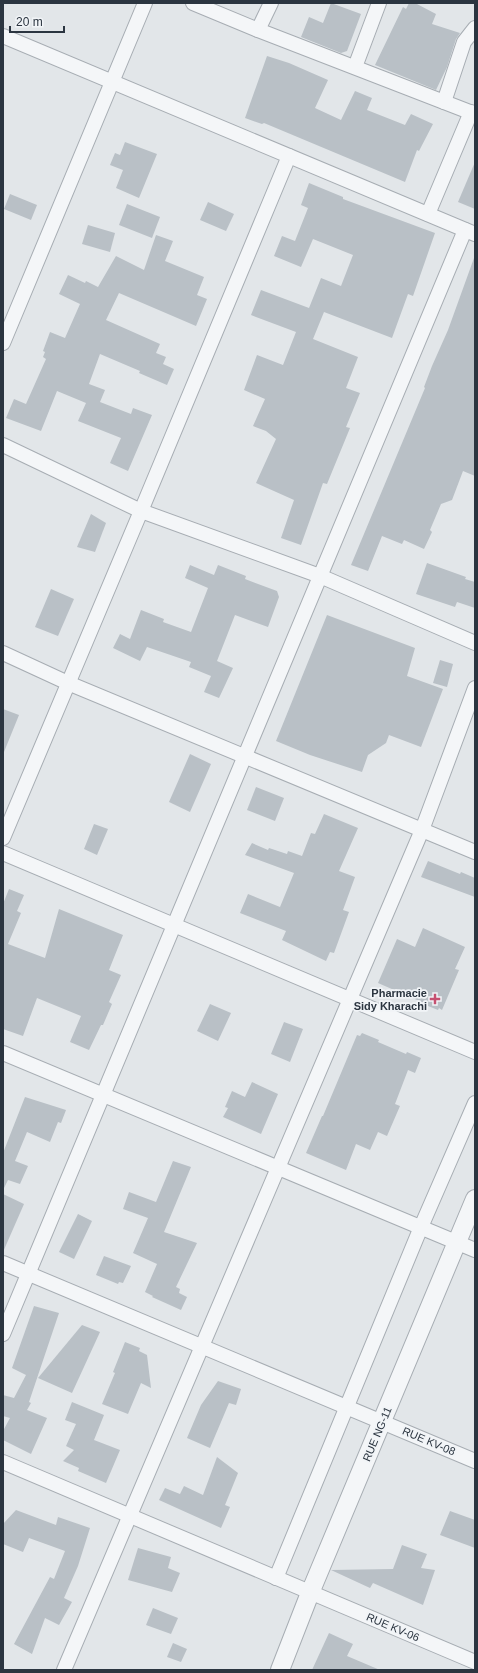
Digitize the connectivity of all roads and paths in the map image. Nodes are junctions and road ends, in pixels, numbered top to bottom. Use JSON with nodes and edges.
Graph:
{"nodes":[{"id":1,"x":145,"y":3,"type":"edge"},
{"id":2,"x":193,"y":3,"type":"edge"},
{"id":3,"x":271,"y":3,"type":"edge"},
{"id":4,"x":379,"y":3,"type":"edge"},
{"id":5,"x":475,"y":28,"type":"edge"},
{"id":6,"x":258,"y":30,"type":"junction"},
{"id":7,"x":3,"y":36,"type":"edge"},
{"id":8,"x":355,"y":67,"type":"junction"},
{"id":9,"x":112,"y":82,"type":"junction"},
{"id":10,"x":444,"y":102,"type":"junction"},
{"id":11,"x":473,"y":113,"type":"edge"},
{"id":12,"x":289,"y":156,"type":"junction"},
{"id":13,"x":428,"y":214,"type":"junction"},
{"id":14,"x":470,"y":232,"type":"edge"},
{"id":15,"x":3,"y":343,"type":"edge"},
{"id":16,"x":3,"y":445,"type":"edge"},
{"id":17,"x":142,"y":511,"type":"junction"},
{"id":18,"x":320,"y":576,"type":"junction"},
{"id":19,"x":475,"y":643,"type":"edge"},
{"id":20,"x":3,"y":653,"type":"edge"},
{"id":21,"x":68,"y":683,"type":"junction"},
{"id":22,"x":475,"y":688,"type":"edge"},
{"id":23,"x":245,"y":756,"type":"junction"},
{"id":24,"x":422,"y":830,"type":"junction"},
{"id":25,"x":3,"y":838,"type":"edge"},
{"id":26,"x":475,"y":852,"type":"edge"},
{"id":27,"x":3,"y":853,"type":"edge"},
{"id":28,"x":174,"y":925,"type":"junction"},
{"id":29,"x":350,"y":999,"type":"junction"},
{"id":30,"x":475,"y":1052,"type":"edge"},
{"id":31,"x":3,"y":1053,"type":"edge"},
{"id":32,"x":103,"y":1094,"type":"junction"},
{"id":33,"x":475,"y":1103,"type":"edge"},
{"id":34,"x":278,"y":1168,"type":"junction"},
{"id":35,"x":475,"y":1199,"type":"edge"},
{"id":36,"x":421,"y":1227,"type":"junction"},
{"id":37,"x":457,"y":1242,"type":"junction"},
{"id":38,"x":475,"y":1250,"type":"edge"},
{"id":39,"x":3,"y":1263,"type":"edge"},
{"id":40,"x":28,"y":1274,"type":"junction"},
{"id":41,"x":3,"y":1334,"type":"edge"},
{"id":42,"x":202,"y":1346,"type":"junction"},
{"id":43,"x":348,"y":1407,"type":"junction"},
{"id":44,"x":382,"y":1422,"type":"junction"},
{"id":45,"x":475,"y":1461,"type":"edge"},
{"id":46,"x":3,"y":1462,"type":"edge"},
{"id":47,"x":130,"y":1516,"type":"junction"},
{"id":48,"x":276,"y":1578,"type":"junction"},
{"id":49,"x":310,"y":1593,"type":"junction"},
{"id":50,"x":475,"y":1662,"type":"edge"},
{"id":51,"x":64,"y":1670,"type":"edge"},
{"id":52,"x":280,"y":1670,"type":"edge"}],
"edges":[{"from":1,"to":9,"type":"street"},
{"from":2,"to":6,"type":"street"},
{"from":3,"to":6,"type":"street"},
{"from":4,"to":8,"type":"street"},
{"from":5,"to":10,"type":"street"},
{"from":6,"to":8,"type":"street"},
{"from":7,"to":9,"type":"street"},
{"from":8,"to":10,"type":"street"},
{"from":9,"to":12,"type":"street"},
{"from":9,"to":15,"type":"street"},
{"from":10,"to":11,"type":"street"},
{"from":11,"to":13,"type":"street"},
{"from":12,"to":13,"type":"street"},
{"from":12,"to":17,"type":"street"},
{"from":13,"to":14,"type":"street"},
{"from":14,"to":18,"type":"street"},
{"from":16,"to":17,"type":"street"},
{"from":17,"to":18,"type":"street"},
{"from":17,"to":21,"type":"street"},
{"from":18,"to":19,"type":"street"},
{"from":18,"to":23,"type":"street"},
{"from":20,"to":21,"type":"street"},
{"from":21,"to":23,"type":"street"},
{"from":21,"to":25,"type":"street"},
{"from":22,"to":24,"type":"street"},
{"from":23,"to":24,"type":"street"},
{"from":23,"to":28,"type":"street"},
{"from":24,"to":26,"type":"street"},
{"from":24,"to":29,"type":"street"},
{"from":27,"to":28,"type":"street"},
{"from":28,"to":29,"type":"street"},
{"from":28,"to":32,"type":"street"},
{"from":29,"to":30,"type":"street"},
{"from":29,"to":34,"type":"street"},
{"from":31,"to":32,"type":"street"},
{"from":32,"to":34,"type":"street"},
{"from":32,"to":40,"type":"street"},
{"from":33,"to":36,"type":"street"},
{"from":34,"to":36,"type":"street"},
{"from":34,"to":42,"type":"street"},
{"from":35,"to":37,"type":"street","name":"RUE NG-11"},
{"from":36,"to":37,"type":"street"},
{"from":36,"to":43,"type":"street"},
{"from":37,"to":38,"type":"street"},
{"from":37,"to":44,"type":"street","name":"RUE NG-11"},
{"from":39,"to":40,"type":"street","name":"RUE KV-08"},
{"from":40,"to":41,"type":"street"},
{"from":40,"to":42,"type":"street","name":"RUE KV-08"},
{"from":42,"to":43,"type":"street","name":"RUE KV-08"},
{"from":42,"to":47,"type":"street"},
{"from":43,"to":44,"type":"street","name":"RUE KV-08"},
{"from":43,"to":48,"type":"street"},
{"from":44,"to":45,"type":"street","name":"RUE KV-08"},
{"from":44,"to":49,"type":"street","name":"RUE NG-11"},
{"from":46,"to":47,"type":"street","name":"RUE KV-06"},
{"from":47,"to":48,"type":"street","name":"RUE KV-06"},
{"from":47,"to":51,"type":"street"},
{"from":48,"to":49,"type":"street","name":"RUE KV-06"},
{"from":49,"to":50,"type":"street","name":"RUE KV-06"},
{"from":49,"to":52,"type":"street","name":"RUE NG-11"}]}
